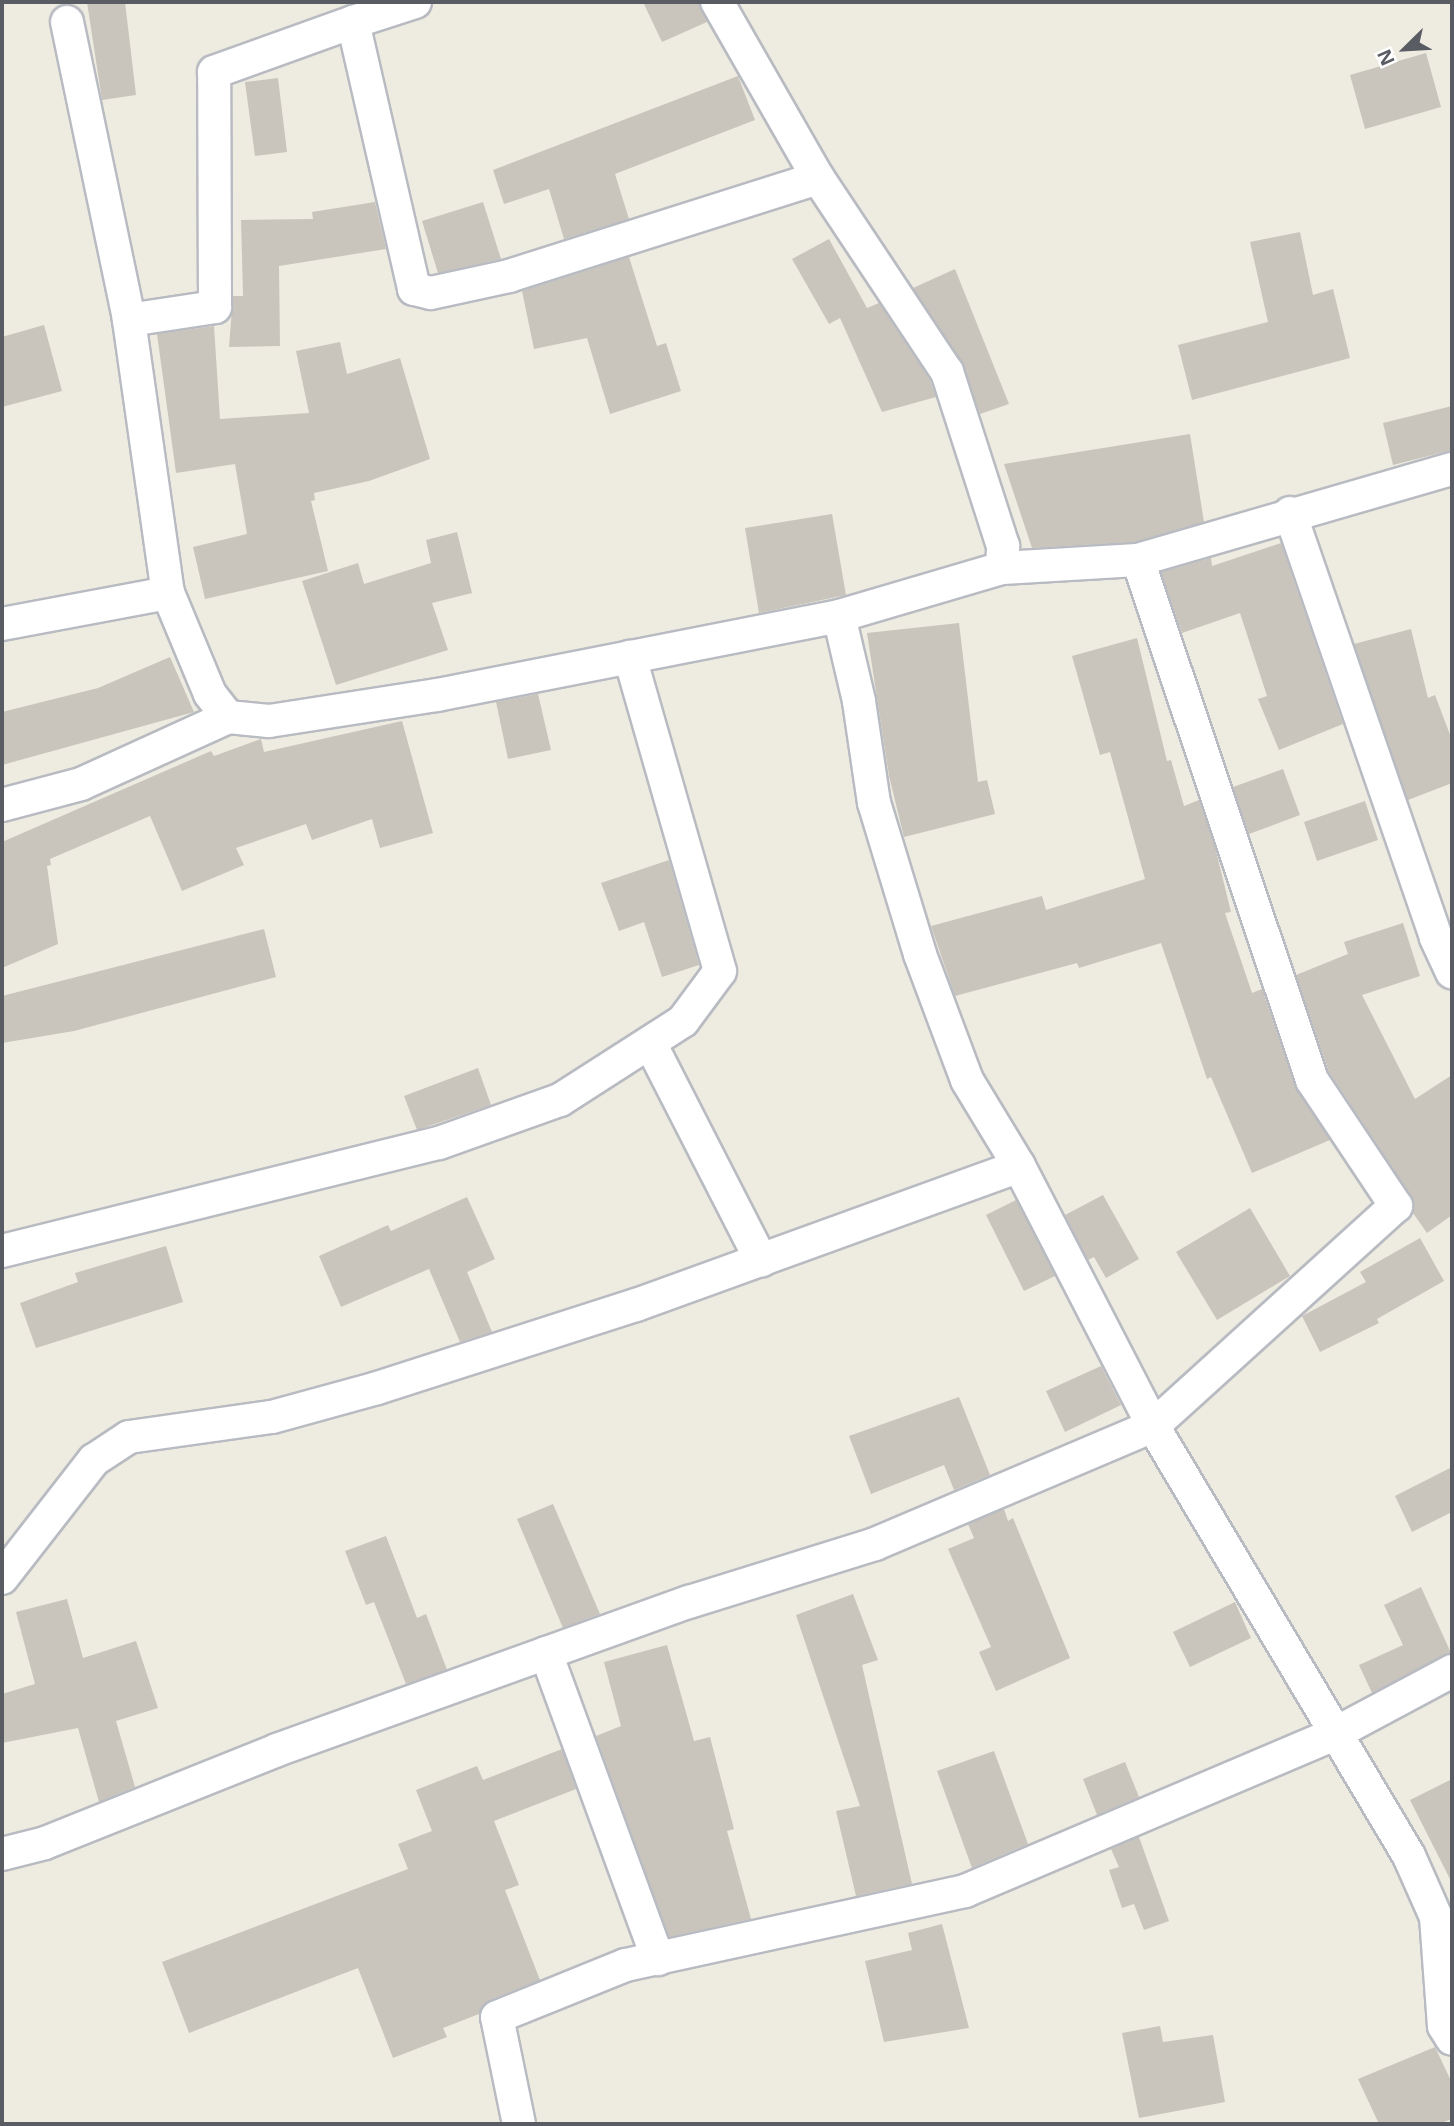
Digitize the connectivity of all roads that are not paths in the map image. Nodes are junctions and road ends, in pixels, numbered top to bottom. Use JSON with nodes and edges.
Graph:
{"nodes":[{"id":1,"x":415,"y":2,"type":"edge"},
{"id":2,"x":717,"y":2,"type":"edge"},
{"id":3,"x":67,"y":22,"type":"dead end"},
{"id":4,"x":353,"y":22,"type":"junction"},
{"id":5,"x":818,"y":178,"type":"junction"},
{"id":6,"x":130,"y":320,"type":"junction"},
{"id":7,"x":1452,"y":469,"type":"edge"},
{"id":8,"x":1290,"y":513,"type":"junction"},
{"id":9,"x":1138,"y":560,"type":"junction"},
{"id":10,"x":1002,"y":568,"type":"junction"},
{"id":11,"x":168,"y":593,"type":"junction"},
{"id":12,"x":839,"y":616,"type":"junction"},
{"id":13,"x":2,"y":624,"type":"edge"},
{"id":14,"x":630,"y":657,"type":"junction"},
{"id":15,"x":228,"y":717,"type":"junction"},
{"id":16,"x":2,"y":804,"type":"edge"},
{"id":17,"x":1452,"y":972,"type":"edge"},
{"id":18,"x":651,"y":1045,"type":"junction"},
{"id":19,"x":1018,"y":1166,"type":"junction"},
{"id":20,"x":2,"y":1251,"type":"edge"},
{"id":21,"x":761,"y":1260,"type":"junction"},
{"id":22,"x":1153,"y":1426,"type":"junction"},
{"id":23,"x":2,"y":1578,"type":"edge"},
{"id":24,"x":546,"y":1653,"type":"junction"},
{"id":25,"x":1452,"y":1671,"type":"edge"},
{"id":26,"x":1334,"y":1734,"type":"junction"},
{"id":27,"x":2,"y":1854,"type":"edge"},
{"id":28,"x":1445,"y":1948,"type":"edge"},
{"id":29,"x":658,"y":1959,"type":"junction"},
{"id":30,"x":1452,"y":2039,"type":"edge"},
{"id":31,"x":519,"y":2124,"type":"edge"}],
"edges":[{"from":1,"to":4,"type":"street"},
{"from":2,"to":5,"type":"street"},
{"from":3,"to":6,"type":"street"},
{"from":4,"to":5,"type":"street"},
{"from":4,"to":6,"type":"street"},
{"from":5,"to":10,"type":"street"},
{"from":6,"to":11,"type":"street"},
{"from":7,"to":8,"type":"street"},
{"from":8,"to":9,"type":"street"},
{"from":8,"to":17,"type":"street"},
{"from":9,"to":10,"type":"street"},
{"from":9,"to":22,"type":"street"},
{"from":10,"to":12,"type":"street"},
{"from":11,"to":13,"type":"street"},
{"from":11,"to":15,"type":"street"},
{"from":12,"to":14,"type":"street"},
{"from":12,"to":19,"type":"street"},
{"from":14,"to":15,"type":"street"},
{"from":14,"to":18,"type":"street"},
{"from":15,"to":16,"type":"street"},
{"from":18,"to":20,"type":"street"},
{"from":18,"to":21,"type":"street"},
{"from":19,"to":21,"type":"street"},
{"from":19,"to":22,"type":"street"},
{"from":21,"to":23,"type":"street"},
{"from":22,"to":24,"type":"street"},
{"from":22,"to":26,"type":"street"},
{"from":24,"to":27,"type":"street"},
{"from":24,"to":29,"type":"street"},
{"from":25,"to":26,"type":"street"},
{"from":26,"to":28,"type":"street"},
{"from":26,"to":29,"type":"street"},
{"from":28,"to":30,"type":"street"},
{"from":29,"to":31,"type":"street"}]}
